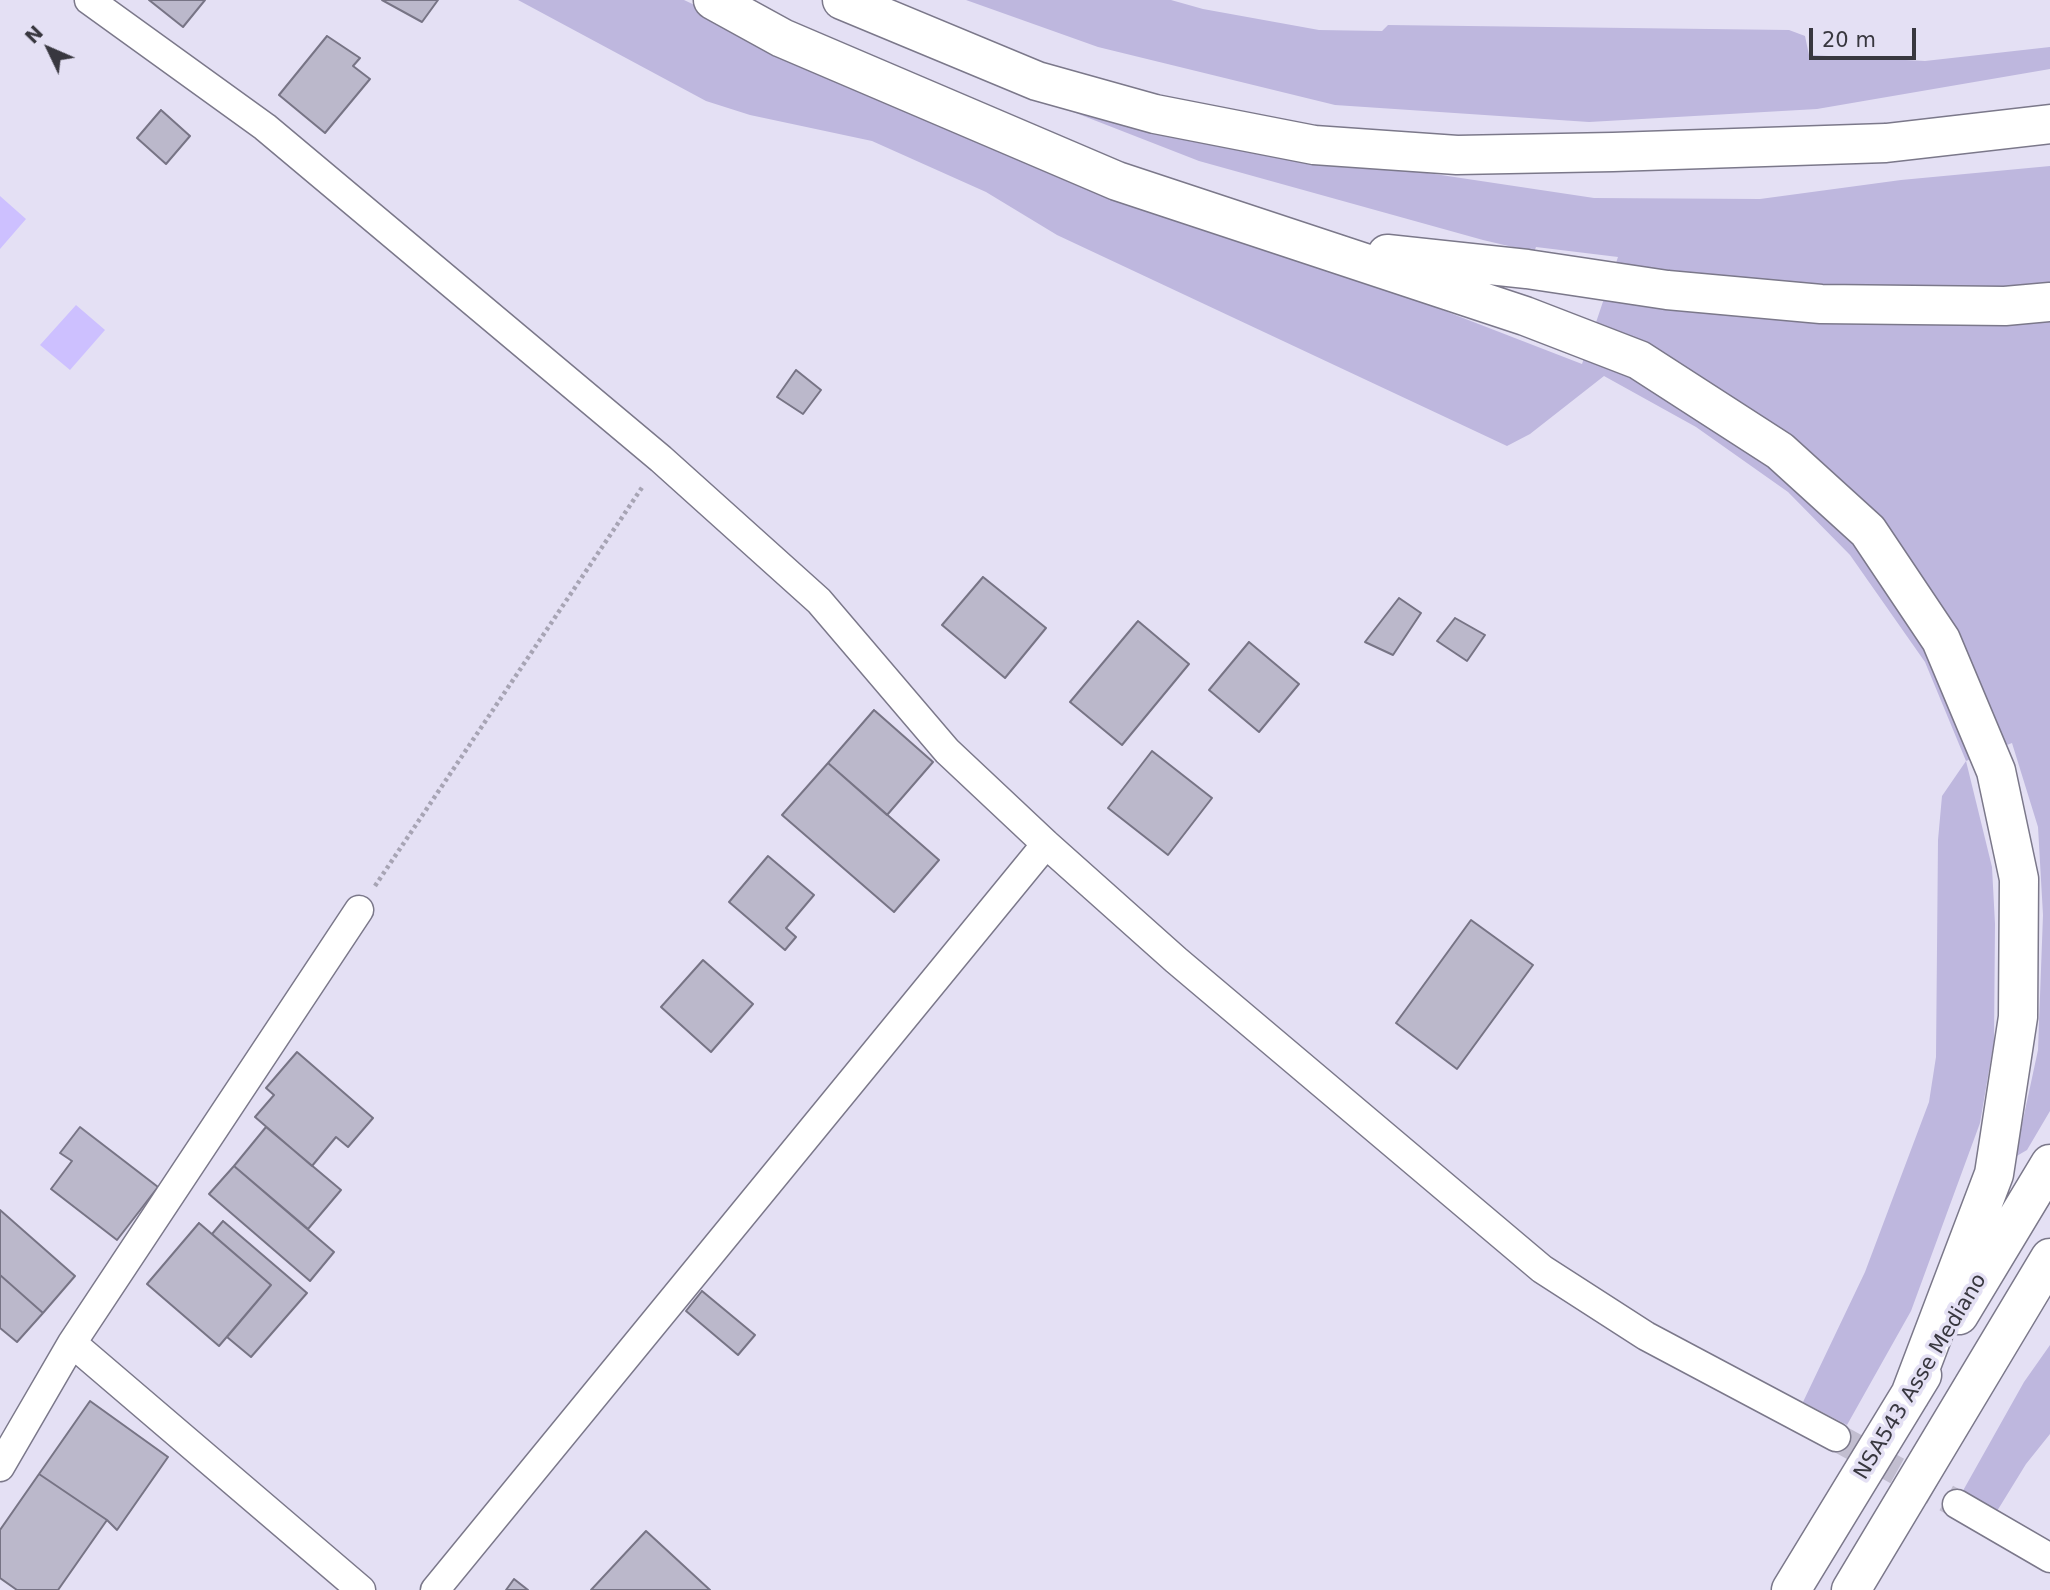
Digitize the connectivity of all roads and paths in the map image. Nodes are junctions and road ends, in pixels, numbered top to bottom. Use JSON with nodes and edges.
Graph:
{"nodes":[{"id":1,"x":89,"y":0,"type":"edge"},
{"id":2,"x":713,"y":0,"type":"edge"},
{"id":3,"x":842,"y":0,"type":"edge"},
{"id":4,"x":2050,"y":124,"type":"edge"},
{"id":5,"x":1308,"y":246,"type":"junction"},
{"id":6,"x":2050,"y":302,"type":"edge"},
{"id":7,"x":661,"y":459,"type":"junction"},
{"id":8,"x":1046,"y":844,"type":"junction"},
{"id":9,"x":359,"y":910,"type":"joint"},
{"id":10,"x":2050,"y":1164,"type":"edge"},
{"id":11,"x":2050,"y":1258,"type":"edge"},
{"id":12,"x":2050,"y":1306,"type":"edge"},
{"id":13,"x":72,"y":1343,"type":"junction"},
{"id":14,"x":1910,"y":1395,"type":"junction"},
{"id":15,"x":1968,"y":1396,"type":"junction"},
{"id":16,"x":1836,"y":1437,"type":"tunnel mouth"},
{"id":17,"x":0,"y":1467,"type":"edge"},
{"id":18,"x":1957,"y":1504,"type":"tunnel mouth"},
{"id":19,"x":2050,"y":1558,"type":"edge"},
{"id":20,"x":361,"y":1590,"type":"edge"},
{"id":21,"x":435,"y":1590,"type":"edge"},
{"id":22,"x":1791,"y":1590,"type":"edge"},
{"id":23,"x":1851,"y":1590,"type":"edge"}],
"edges":[{"from":1,"to":7,"type":"street"},
{"from":2,"to":5,"type":"highway"},
{"from":3,"to":4,"type":"highway"},
{"from":5,"to":6,"type":"highway"},
{"from":5,"to":14,"type":"highway"},
{"from":7,"to":8,"type":"street"},
{"from":7,"to":9,"type":"path"},
{"from":8,"to":16,"type":"street"},
{"from":8,"to":21,"type":"street"},
{"from":9,"to":13,"type":"street"},
{"from":10,"to":14,"type":"highway","name":"NSA543 Asse Mediano"},
{"from":11,"to":15,"type":"highway"},
{"from":12,"to":15,"type":"highway"},
{"from":13,"to":17,"type":"street"},
{"from":13,"to":20,"type":"street"},
{"from":14,"to":22,"type":"highway","name":"NSA543 Asse Mediano"},
{"from":15,"to":23,"type":"highway"},
{"from":18,"to":19,"type":"street"}]}
